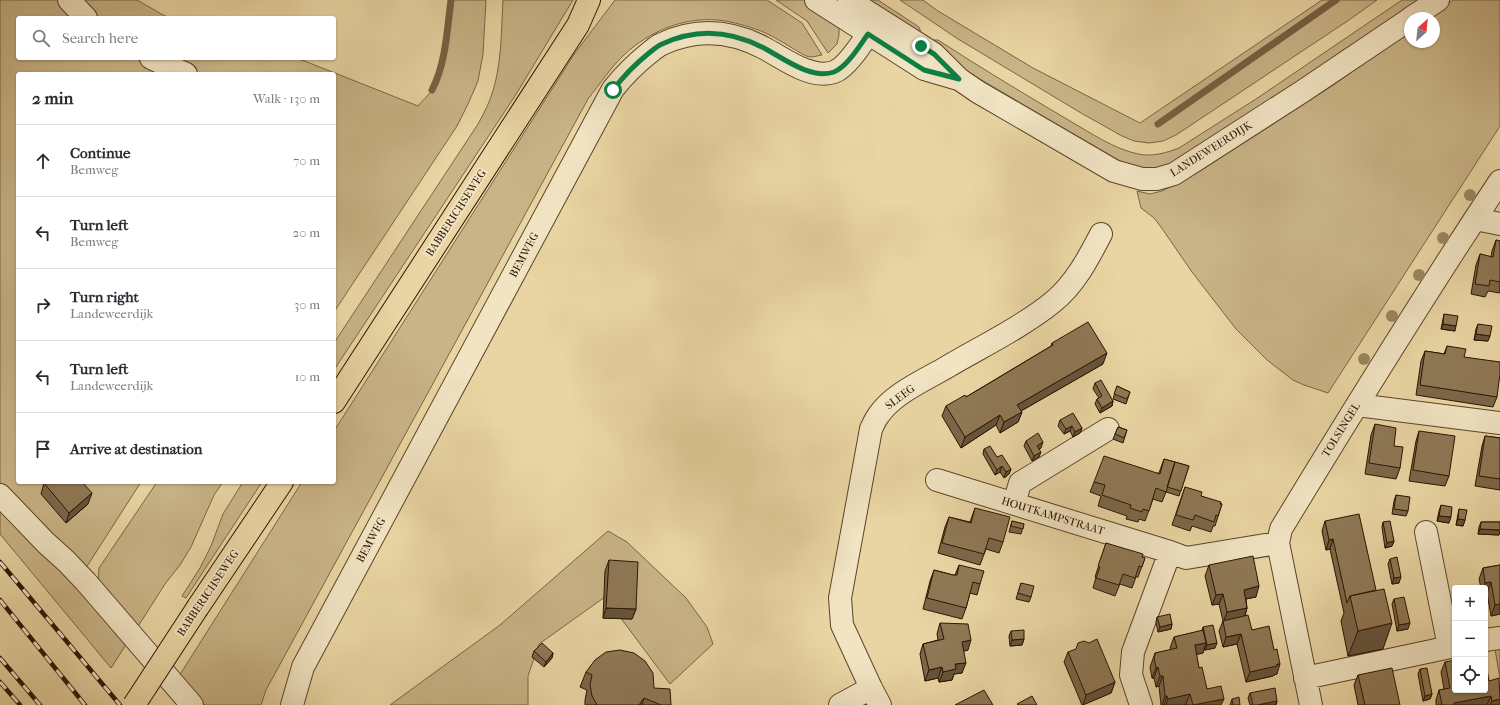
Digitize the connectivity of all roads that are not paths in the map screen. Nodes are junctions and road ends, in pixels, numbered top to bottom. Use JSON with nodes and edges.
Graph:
{"nodes":[{"id":1,"x":69,"y":0,"type":"edge"},
{"id":2,"x":589,"y":0,"type":"edge"},
{"id":3,"x":603,"y":0,"type":"edge"},
{"id":4,"x":816,"y":0,"type":"edge"},
{"id":5,"x":850,"y":0,"type":"edge"},
{"id":6,"x":1438,"y":0,"type":"edge"},
{"id":7,"x":1419,"y":12,"type":"edge"},
{"id":8,"x":84,"y":16,"type":"edge"},
{"id":9,"x":1404,"y":22,"type":"edge"},
{"id":10,"x":578,"y":25,"type":"junction"},
{"id":11,"x":873,"y":26,"type":"junction"},
{"id":12,"x":155,"y":60,"type":"edge"},
{"id":13,"x":182,"y":72,"type":"edge"},
{"id":14,"x":1500,"y":181,"type":"edge"},
{"id":15,"x":1475,"y":219,"type":"junction"},
{"id":16,"x":1500,"y":224,"type":"edge"},
{"id":17,"x":1101,"y":234,"type":"dead end"},
{"id":18,"x":336,"y":399,"type":"edge"},
{"id":19,"x":1357,"y":405,"type":"junction"},
{"id":20,"x":1500,"y":423,"type":"edge"},
{"id":21,"x":1108,"y":429,"type":"dead end"},
{"id":22,"x":937,"y":480,"type":"dead end"},
{"id":23,"x":281,"y":484,"type":"edge"},
{"id":24,"x":0,"y":495,"type":"edge"},
{"id":25,"x":1014,"y":504,"type":"junction"},
{"id":26,"x":1426,"y":532,"type":"dead end"},
{"id":27,"x":1278,"y":543,"type":"junction"},
{"id":28,"x":1170,"y":552,"type":"junction"},
{"id":29,"x":1500,"y":638,"type":"edge"},
{"id":30,"x":1488,"y":640,"type":"edge"},
{"id":31,"x":1452,"y":646,"type":"edge"},
{"id":32,"x":1305,"y":678,"type":"junction"},
{"id":33,"x":876,"y":697,"type":"edge"},
{"id":34,"x":134,"y":705,"type":"edge"},
{"id":35,"x":192,"y":705,"type":"edge"},
{"id":36,"x":292,"y":705,"type":"edge"},
{"id":37,"x":840,"y":705,"type":"edge"},
{"id":38,"x":1141,"y":705,"type":"edge"},
{"id":39,"x":1311,"y":705,"type":"edge"}],
"edges":[{"from":1,"to":8,"type":"street"},
{"from":2,"to":10,"type":"main road","name":"BABBERICHSEWEG"},
{"from":3,"to":10,"type":"main road","name":"BABBERICHSEWEG"},
{"from":4,"to":11,"type":"street","name":"LANDEWEERDIJK"},
{"from":5,"to":11,"type":"street","name":"LANDEWEERDIJK"},
{"from":6,"to":7,"type":"street","name":"LANDEWEERDIJK"},
{"from":9,"to":11,"type":"street","name":"LANDEWEERDIJK"},
{"from":10,"to":18,"type":"main road","name":"BABBERICHSEWEG"},
{"from":11,"to":36,"type":"street","name":"BEMWEG"},
{"from":12,"to":13,"type":"street"},
{"from":14,"to":15,"type":"street","name":"TOLSINGEL"},
{"from":15,"to":16,"type":"street"},
{"from":15,"to":19,"type":"street","name":"TOLSINGEL"},
{"from":17,"to":33,"type":"street","name":"SLEEG"},
{"from":19,"to":20,"type":"street"},
{"from":19,"to":27,"type":"street","name":"TOLSINGEL"},
{"from":21,"to":25,"type":"street"},
{"from":22,"to":25,"type":"street","name":"HOUTKAMPSTRAAT"},
{"from":23,"to":34,"type":"main road","name":"BABBERICHSEWEG","bridge":true},
{"from":24,"to":35,"type":"street"},
{"from":25,"to":28,"type":"street","name":"HOUTKAMPSTRAAT"},
{"from":26,"to":31,"type":"street"},
{"from":27,"to":28,"type":"street","name":"HOUTKAMPSTRAAT"},
{"from":27,"to":32,"type":"street","name":"TOLSINGEL"},
{"from":28,"to":38,"type":"street"},
{"from":29,"to":30,"type":"street"},
{"from":31,"to":32,"type":"street"},
{"from":32,"to":39,"type":"street","name":"TOLSINGEL"},
{"from":33,"to":37,"type":"street","name":"SLEEG"}]}
